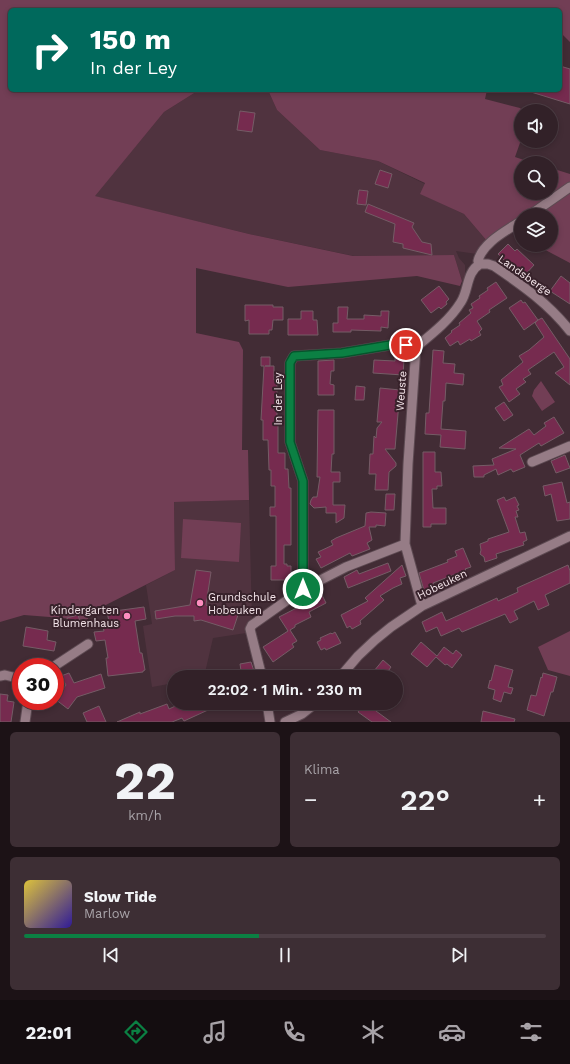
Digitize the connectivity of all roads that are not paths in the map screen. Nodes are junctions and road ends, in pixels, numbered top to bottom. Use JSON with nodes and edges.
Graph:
{"nodes":[{"id":1,"x":570,"y":187,"type":"edge"},
{"id":2,"x":540,"y":208,"type":"edge"},
{"id":3,"x":514,"y":226,"type":"edge"},
{"id":4,"x":480,"y":264,"type":"junction"},
{"id":5,"x":570,"y":331,"type":"edge"},
{"id":6,"x":416,"y":347,"type":"junction"},
{"id":7,"x":570,"y":446,"type":"edge"},
{"id":8,"x":532,"y":462,"type":"dead end"},
{"id":9,"x":570,"y":536,"type":"edge"},
{"id":10,"x":405,"y":544,"type":"junction"},
{"id":11,"x":303,"y":589,"type":"junction"},
{"id":12,"x":422,"y":606,"type":"junction"},
{"id":13,"x":88,"y":644,"type":"dead end"},
{"id":14,"x":64,"y":660,"type":"edge"},
{"id":15,"x":260,"y":670,"type":"edge"},
{"id":16,"x":346,"y":670,"type":"edge"},
{"id":17,"x":0,"y":676,"type":"edge"},
{"id":18,"x":12,"y":677,"type":"edge"},
{"id":19,"x":27,"y":710,"type":"edge"},
{"id":20,"x":268,"y":710,"type":"edge"},
{"id":21,"x":307,"y":710,"type":"edge"},
{"id":22,"x":25,"y":722,"type":"edge"},
{"id":23,"x":270,"y":722,"type":"edge"},
{"id":24,"x":285,"y":722,"type":"edge"}],
"edges":[{"from":1,"to":2,"type":"street"},
{"from":3,"to":4,"type":"street"},
{"from":4,"to":5,"type":"street","name":"Landsberge"},
{"from":4,"to":6,"type":"street"},
{"from":6,"to":10,"type":"street","name":"Weuste"},
{"from":6,"to":11,"type":"street","name":"In der Ley"},
{"from":7,"to":8,"type":"street"},
{"from":9,"to":12,"type":"street","name":"Hobeuken"},
{"from":10,"to":11,"type":"street"},
{"from":10,"to":12,"type":"street","name":"Weuste"},
{"from":11,"to":15,"type":"street"},
{"from":12,"to":16,"type":"street","name":"Hobeuken"},
{"from":13,"to":14,"type":"street"},
{"from":17,"to":18,"type":"street"},
{"from":19,"to":22,"type":"street"},
{"from":20,"to":23,"type":"street"},
{"from":21,"to":24,"type":"street"}]}
